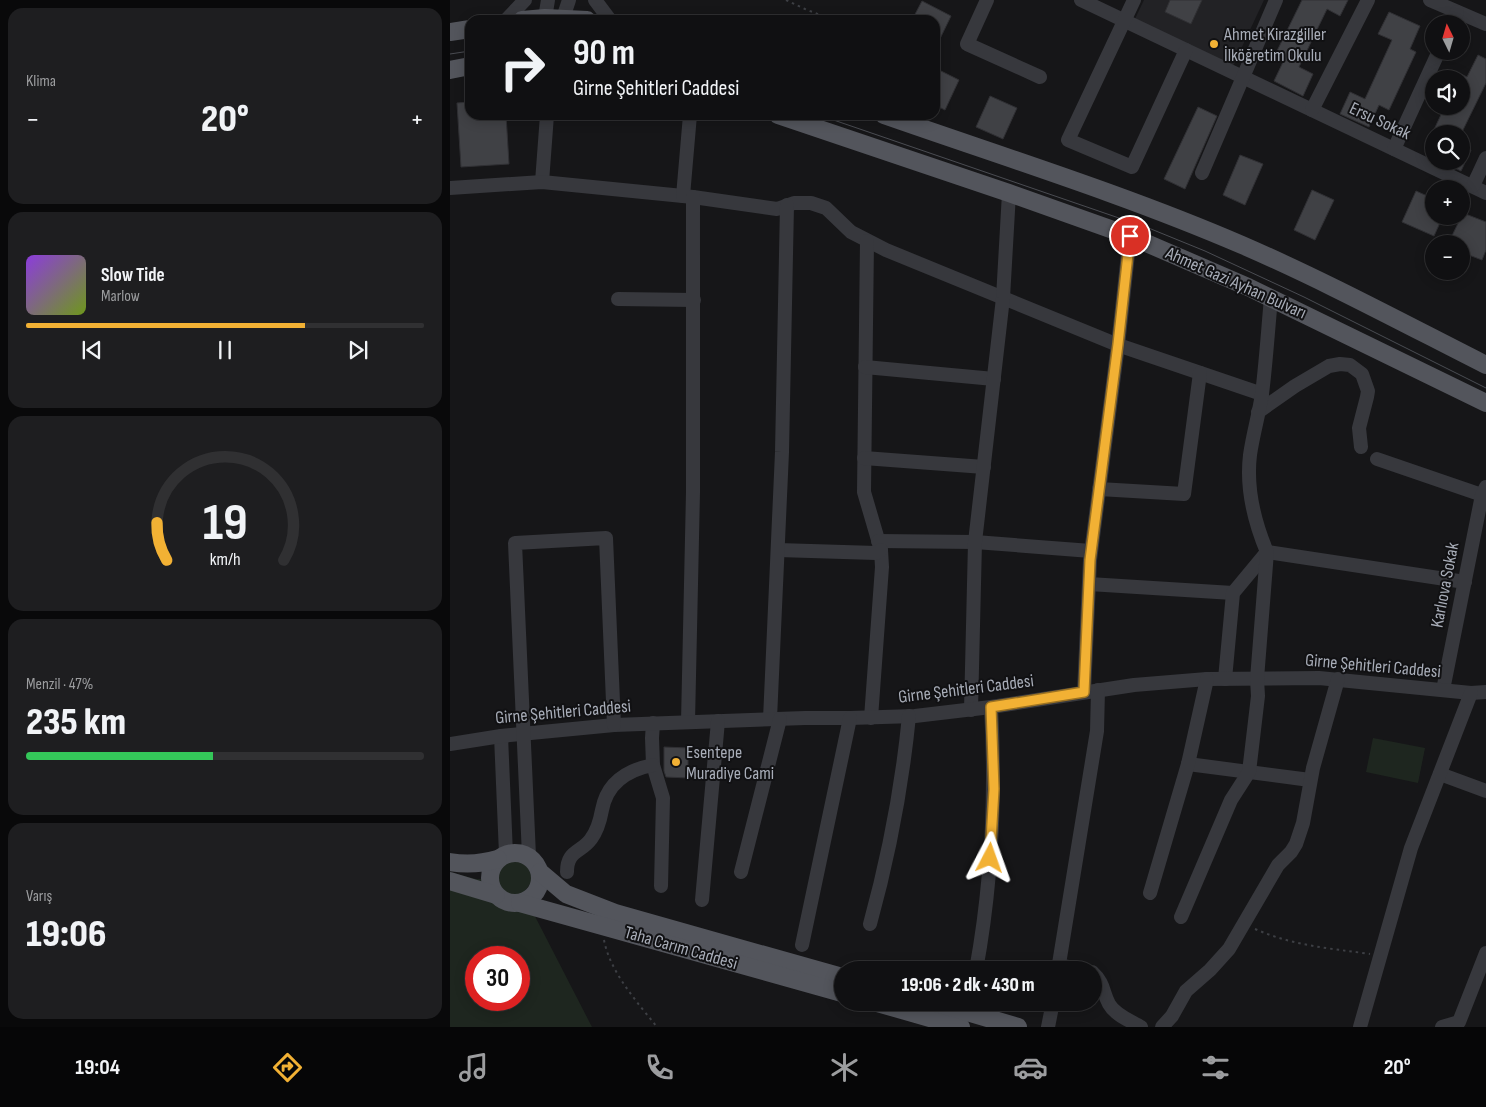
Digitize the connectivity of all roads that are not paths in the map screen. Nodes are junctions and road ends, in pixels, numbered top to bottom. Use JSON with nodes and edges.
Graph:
{"nodes":[{"id":1,"x":525,"y":0,"type":"edge"},
{"id":2,"x":548,"y":0,"type":"edge"},
{"id":3,"x":569,"y":0,"type":"edge"},
{"id":4,"x":595,"y":0,"type":"edge"},
{"id":5,"x":986,"y":0,"type":"edge"},
{"id":6,"x":1082,"y":0,"type":"edge"},
{"id":7,"x":1134,"y":0,"type":"edge"},
{"id":8,"x":1276,"y":0,"type":"edge"},
{"id":9,"x":1368,"y":0,"type":"edge"},
{"id":10,"x":1430,"y":0,"type":"edge"},
{"id":11,"x":511,"y":15,"type":"edge"},
{"id":12,"x":554,"y":15,"type":"edge"},
{"id":13,"x":557,"y":15,"type":"edge"},
{"id":14,"x":606,"y":15,"type":"edge"},
{"id":15,"x":1451,"y":15,"type":"edge"},
{"id":16,"x":1124,"y":20,"type":"junction"},
{"id":17,"x":1470,"y":21,"type":"edge"},
{"id":18,"x":1486,"y":24,"type":"edge"},
{"id":19,"x":465,"y":30,"type":"edge"},
{"id":20,"x":450,"y":32,"type":"edge"},
{"id":21,"x":1186,"y":50,"type":"junction"},
{"id":22,"x":1435,"y":60,"type":"edge"},
{"id":23,"x":465,"y":67,"type":"edge"},
{"id":24,"x":450,"y":70,"type":"edge"},
{"id":25,"x":1040,"y":77,"type":"dead end"},
{"id":26,"x":1243,"y":77,"type":"junction"},
{"id":27,"x":1312,"y":110,"type":"junction"},
{"id":28,"x":547,"y":120,"type":"edge"},
{"id":29,"x":690,"y":120,"type":"edge"},
{"id":30,"x":793,"y":120,"type":"edge"},
{"id":31,"x":898,"y":120,"type":"edge"},
{"id":32,"x":1394,"y":149,"type":"junction"},
{"id":33,"x":1486,"y":158,"type":"edge"},
{"id":34,"x":1202,"y":173,"type":"dead end"},
{"id":35,"x":542,"y":182,"type":"junction"},
{"id":36,"x":1473,"y":186,"type":"junction"},
{"id":37,"x":450,"y":188,"type":"edge"},
{"id":38,"x":1009,"y":193,"type":"junction"},
{"id":39,"x":1486,"y":193,"type":"edge"},
{"id":40,"x":688,"y":197,"type":"junction"},
{"id":41,"x":787,"y":205,"type":"junction"},
{"id":42,"x":1130,"y":236,"type":"junction"},
{"id":43,"x":867,"y":241,"type":"junction"},
{"id":44,"x":1003,"y":298,"type":"junction"},
{"id":45,"x":1271,"y":298,"type":"junction"},
{"id":46,"x":618,"y":299,"type":"dead end"},
{"id":47,"x":694,"y":300,"type":"junction"},
{"id":48,"x":1118,"y":344,"type":"junction"},
{"id":49,"x":1486,"y":365,"type":"edge"},
{"id":50,"x":865,"y":367,"type":"junction"},
{"id":51,"x":1200,"y":373,"type":"junction"},
{"id":52,"x":994,"y":379,"type":"junction"},
{"id":53,"x":1262,"y":394,"type":"junction"},
{"id":54,"x":1486,"y":403,"type":"edge"},
{"id":55,"x":1258,"y":412,"type":"junction"},
{"id":56,"x":1361,"y":447,"type":"dead end"},
{"id":57,"x":864,"y":458,"type":"junction"},
{"id":58,"x":1377,"y":459,"type":"dead end"},
{"id":59,"x":984,"y":467,"type":"junction"},
{"id":60,"x":1099,"y":489,"type":"junction"},
{"id":61,"x":1484,"y":491,"type":"edge"},
{"id":62,"x":976,"y":542,"type":"junction"},
{"id":63,"x":880,"y":545,"type":"junction"},
{"id":64,"x":778,"y":550,"type":"junction"},
{"id":65,"x":1091,"y":551,"type":"junction"},
{"id":66,"x":1268,"y":552,"type":"junction"},
{"id":67,"x":1465,"y":582,"type":"junction"},
{"id":68,"x":1089,"y":584,"type":"junction"},
{"id":69,"x":1233,"y":593,"type":"junction"},
{"id":70,"x":1207,"y":679,"type":"junction"},
{"id":71,"x":1225,"y":679,"type":"junction"},
{"id":72,"x":1257,"y":679,"type":"junction"},
{"id":73,"x":1338,"y":679,"type":"junction"},
{"id":74,"x":1098,"y":690,"type":"junction"},
{"id":75,"x":1443,"y":690,"type":"junction"},
{"id":76,"x":1084,"y":692,"type":"junction"},
{"id":77,"x":1486,"y":692,"type":"edge"},
{"id":78,"x":1470,"y":693,"type":"junction"},
{"id":79,"x":991,"y":707,"type":"junction"},
{"id":80,"x":971,"y":710,"type":"junction"},
{"id":81,"x":909,"y":716,"type":"junction"},
{"id":82,"x":850,"y":718,"type":"junction"},
{"id":83,"x":871,"y":718,"type":"junction"},
{"id":84,"x":775,"y":719,"type":"junction"},
{"id":85,"x":718,"y":721,"type":"junction"},
{"id":86,"x":688,"y":722,"type":"junction"},
{"id":87,"x":653,"y":723,"type":"junction"},
{"id":88,"x":614,"y":725,"type":"junction"},
{"id":89,"x":522,"y":733,"type":"junction"},
{"id":90,"x":501,"y":736,"type":"junction"},
{"id":91,"x":450,"y":744,"type":"edge"},
{"id":92,"x":1188,"y":764,"type":"junction"},
{"id":93,"x":653,"y":765,"type":"junction"},
{"id":94,"x":1249,"y":772,"type":"junction"},
{"id":95,"x":1440,"y":774,"type":"junction"},
{"id":96,"x":1310,"y":780,"type":"junction"},
{"id":97,"x":1486,"y":791,"type":"edge"},
{"id":98,"x":502,"y":856,"type":"junction"},
{"id":99,"x":529,"y":856,"type":"junction"},
{"id":100,"x":450,"y":862,"type":"edge"},
{"id":101,"x":540,"y":872,"type":"junction"},
{"id":102,"x":567,"y":872,"type":"dead end"},
{"id":103,"x":741,"y":872,"type":"dead end"},
{"id":104,"x":450,"y":881,"type":"edge"},
{"id":105,"x":661,"y":886,"type":"dead end"},
{"id":106,"x":1150,"y":893,"type":"dead end"},
{"id":107,"x":496,"y":895,"type":"junction"},
{"id":108,"x":702,"y":900,"type":"dead end"},
{"id":109,"x":520,"y":903,"type":"junction"},
{"id":110,"x":1180,"y":917,"type":"dead end"},
{"id":111,"x":870,"y":924,"type":"dead end"},
{"id":112,"x":802,"y":945,"type":"dead end"},
{"id":113,"x":1486,"y":953,"type":"edge"},
{"id":114,"x":977,"y":961,"type":"edge"},
{"id":115,"x":1059,"y":961,"type":"edge"},
{"id":116,"x":834,"y":975,"type":"edge"},
{"id":117,"x":1102,"y":984,"type":"edge"},
{"id":118,"x":834,"y":991,"type":"edge"},
{"id":119,"x":903,"y":1011,"type":"edge"},
{"id":120,"x":964,"y":1011,"type":"edge"},
{"id":121,"x":1051,"y":1011,"type":"edge"},
{"id":122,"x":952,"y":1026,"type":"edge"},
{"id":123,"x":1018,"y":1027,"type":"edge"},
{"id":124,"x":1048,"y":1027,"type":"edge"},
{"id":125,"x":1142,"y":1027,"type":"edge"},
{"id":126,"x":1162,"y":1027,"type":"edge"},
{"id":127,"x":1360,"y":1027,"type":"edge"},
{"id":128,"x":1442,"y":1027,"type":"edge"}],
"edges":[{"from":1,"to":11,"type":"street"},
{"from":2,"to":12,"type":"street"},
{"from":3,"to":13,"type":"street"},
{"from":4,"to":14,"type":"street"},
{"from":5,"to":25,"type":"street"},
{"from":6,"to":16,"type":"street","name":"Ersu Sokak"},
{"from":7,"to":16,"type":"street"},
{"from":8,"to":26,"type":"street"},
{"from":9,"to":27,"type":"street"},
{"from":10,"to":15,"type":"street"},
{"from":16,"to":21,"type":"street","name":"Ersu Sokak"},
{"from":16,"to":21,"type":"street"},
{"from":17,"to":18,"type":"street"},
{"from":19,"to":20,"type":"main road"},
{"from":21,"to":26,"type":"street","name":"Ersu Sokak"},
{"from":22,"to":32,"type":"street"},
{"from":23,"to":24,"type":"main road"},
{"from":26,"to":27,"type":"street","name":"Ersu Sokak"},
{"from":26,"to":34,"type":"street"},
{"from":27,"to":32,"type":"street","name":"Ersu Sokak"},
{"from":28,"to":35,"type":"street"},
{"from":29,"to":40,"type":"street"},
{"from":30,"to":38,"type":"main road","name":"Ahmet Gazi Ayhan Bulvarı"},
{"from":31,"to":49,"type":"main road","name":"Ahmet Gazi Ayhan Bulvarı"},
{"from":32,"to":36,"type":"street","name":"Ersu Sokak"},
{"from":33,"to":36,"type":"street"},
{"from":35,"to":37,"type":"street"},
{"from":35,"to":40,"type":"street"},
{"from":36,"to":39,"type":"street","name":"Ersu Sokak"},
{"from":38,"to":42,"type":"main road","name":"Ahmet Gazi Ayhan Bulvarı"},
{"from":38,"to":44,"type":"street"},
{"from":40,"to":41,"type":"street"},
{"from":40,"to":47,"type":"street"},
{"from":41,"to":43,"type":"street"},
{"from":41,"to":64,"type":"street"},
{"from":42,"to":45,"type":"main road","name":"Ahmet Gazi Ayhan Bulvarı"},
{"from":42,"to":48,"type":"street"},
{"from":43,"to":44,"type":"street"},
{"from":43,"to":50,"type":"street"},
{"from":44,"to":48,"type":"street"},
{"from":44,"to":52,"type":"street"},
{"from":45,"to":53,"type":"street"},
{"from":45,"to":54,"type":"main road","name":"Ahmet Gazi Ayhan Bulvarı"},
{"from":46,"to":47,"type":"street"},
{"from":47,"to":86,"type":"street"},
{"from":48,"to":51,"type":"street"},
{"from":48,"to":60,"type":"street"},
{"from":50,"to":52,"type":"street"},
{"from":50,"to":57,"type":"street"},
{"from":51,"to":53,"type":"street"},
{"from":51,"to":60,"type":"street"},
{"from":52,"to":59,"type":"street"},
{"from":53,"to":55,"type":"street"},
{"from":55,"to":56,"type":"street"},
{"from":55,"to":66,"type":"street"},
{"from":57,"to":59,"type":"street"},
{"from":57,"to":63,"type":"street"},
{"from":58,"to":61,"type":"street"},
{"from":59,"to":62,"type":"street"},
{"from":60,"to":65,"type":"street"},
{"from":61,"to":67,"type":"street","name":"Karlıova Sokak"},
{"from":62,"to":63,"type":"street"},
{"from":62,"to":65,"type":"street"},
{"from":62,"to":80,"type":"street"},
{"from":63,"to":64,"type":"street"},
{"from":63,"to":83,"type":"street"},
{"from":64,"to":84,"type":"street"},
{"from":65,"to":68,"type":"street"},
{"from":66,"to":67,"type":"street"},
{"from":66,"to":69,"type":"street"},
{"from":66,"to":72,"type":"street"},
{"from":67,"to":75,"type":"street","name":"Karlıova Sokak"},
{"from":68,"to":69,"type":"street"},
{"from":68,"to":76,"type":"street"},
{"from":69,"to":71,"type":"street"},
{"from":70,"to":71,"type":"street","name":"Girne Şehitleri Caddesi"},
{"from":70,"to":74,"type":"street","name":"Girne Şehitleri Caddesi"},
{"from":70,"to":92,"type":"street"},
{"from":71,"to":72,"type":"street","name":"Girne Şehitleri Caddesi"},
{"from":72,"to":73,"type":"street","name":"Girne Şehitleri Caddesi"},
{"from":72,"to":94,"type":"street"},
{"from":73,"to":75,"type":"street","name":"Girne Şehitleri Caddesi"},
{"from":73,"to":96,"type":"street"},
{"from":74,"to":76,"type":"street","name":"Girne Şehitleri Caddesi"},
{"from":74,"to":115,"type":"street"},
{"from":75,"to":78,"type":"street","name":"Girne Şehitleri Caddesi"},
{"from":76,"to":79,"type":"street","name":"Girne Şehitleri Caddesi"},
{"from":77,"to":78,"type":"street","name":"Girne Şehitleri Caddesi"},
{"from":78,"to":95,"type":"street"},
{"from":79,"to":80,"type":"street","name":"Girne Şehitleri Caddesi"},
{"from":79,"to":114,"type":"street"},
{"from":80,"to":81,"type":"street","name":"Girne Şehitleri Caddesi"},
{"from":81,"to":83,"type":"street","name":"Girne Şehitleri Caddesi"},
{"from":81,"to":111,"type":"street"},
{"from":82,"to":83,"type":"street","name":"Girne Şehitleri Caddesi"},
{"from":82,"to":84,"type":"street","name":"Girne Şehitleri Caddesi"},
{"from":82,"to":112,"type":"street"},
{"from":84,"to":85,"type":"street","name":"Girne Şehitleri Caddesi"},
{"from":84,"to":103,"type":"street"},
{"from":85,"to":86,"type":"street","name":"Girne Şehitleri Caddesi"},
{"from":85,"to":108,"type":"street"},
{"from":86,"to":87,"type":"street","name":"Girne Şehitleri Caddesi"},
{"from":87,"to":88,"type":"street","name":"Girne Şehitleri Caddesi"},
{"from":87,"to":93,"type":"street"},
{"from":88,"to":89,"type":"street","name":"Girne Şehitleri Caddesi"},
{"from":88,"to":89,"type":"street"},
{"from":89,"to":90,"type":"street","name":"Girne Şehitleri Caddesi"},
{"from":89,"to":99,"type":"street"},
{"from":90,"to":91,"type":"street","name":"Girne Şehitleri Caddesi"},
{"from":90,"to":98,"type":"street"},
{"from":92,"to":94,"type":"street"},
{"from":92,"to":106,"type":"street"},
{"from":93,"to":102,"type":"street"},
{"from":93,"to":105,"type":"street"},
{"from":94,"to":96,"type":"street"},
{"from":94,"to":110,"type":"street"},
{"from":95,"to":97,"type":"street"},
{"from":95,"to":127,"type":"street"},
{"from":96,"to":126,"type":"street"},
{"from":98,"to":99,"type":"main road"},
{"from":98,"to":100,"type":"main road"},
{"from":98,"to":107,"type":"main road"},
{"from":99,"to":101,"type":"main road"},
{"from":101,"to":109,"type":"main road"},
{"from":101,"to":116,"type":"main road","name":"Taha Carım Caddesi"},
{"from":104,"to":107,"type":"main road"},
{"from":107,"to":109,"type":"main road"},
{"from":109,"to":118,"type":"main road","name":"Taha Carım Caddesi"},
{"from":113,"to":128,"type":"street"},
{"from":117,"to":125,"type":"street"},
{"from":119,"to":122,"type":"main road"},
{"from":120,"to":123,"type":"main road"},
{"from":121,"to":124,"type":"street"}]}
